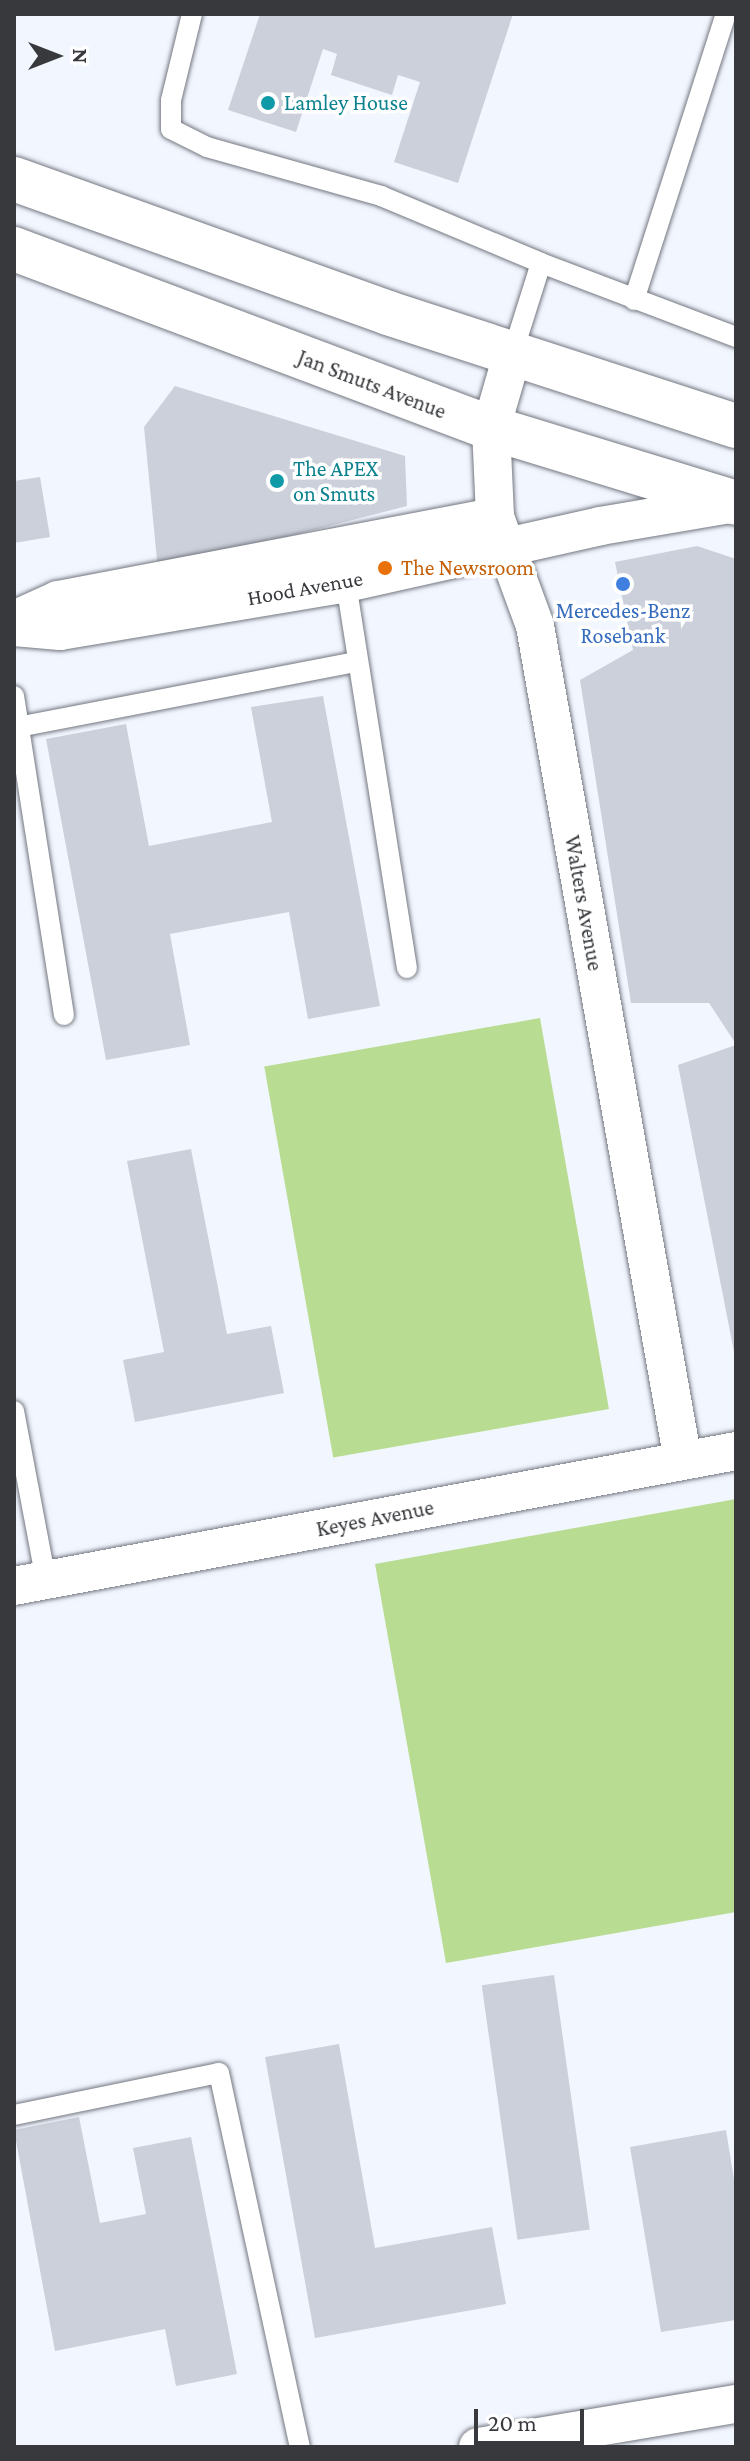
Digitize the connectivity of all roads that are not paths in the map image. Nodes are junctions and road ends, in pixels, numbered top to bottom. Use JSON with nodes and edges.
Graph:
{"nodes":[{"id":1,"x":192,"y":14,"type":"edge"},
{"id":2,"x":726,"y":14,"type":"edge"},
{"id":3,"x":14,"y":179,"type":"edge"},
{"id":4,"x":14,"y":249,"type":"edge"},
{"id":5,"x":541,"y":263,"type":"junction"},
{"id":6,"x":634,"y":300,"type":"junction"},
{"id":7,"x":736,"y":337,"type":"edge"},
{"id":8,"x":513,"y":352,"type":"junction"},
{"id":9,"x":736,"y":426,"type":"edge"},
{"id":10,"x":491,"y":428,"type":"junction"},
{"id":11,"x":736,"y":503,"type":"edge"},
{"id":12,"x":498,"y":532,"type":"junction"},
{"id":13,"x":345,"y":566,"type":"junction"},
{"id":14,"x":98,"y":608,"type":"junction"},
{"id":15,"x":14,"y":620,"type":"edge"},
{"id":16,"x":14,"y":627,"type":"edge"},
{"id":17,"x":355,"y":662,"type":"junction"},
{"id":18,"x":14,"y":696,"type":"edge"},
{"id":19,"x":18,"y":727,"type":"junction"},
{"id":20,"x":407,"y":968,"type":"dead end"},
{"id":21,"x":64,"y":1015,"type":"dead end"},
{"id":22,"x":14,"y":1411,"type":"edge"},
{"id":23,"x":736,"y":1451,"type":"edge"},
{"id":24,"x":18,"y":1460,"type":"edge"},
{"id":25,"x":683,"y":1461,"type":"junction"},
{"id":26,"x":30,"y":1583,"type":"edge"},
{"id":27,"x":14,"y":2115,"type":"edge"},
{"id":28,"x":736,"y":2404,"type":"edge"},
{"id":29,"x":300,"y":2447,"type":"edge"},
{"id":30,"x":478,"y":2447,"type":"edge"}],
"edges":[{"from":1,"to":5,"type":"lane"},
{"from":2,"to":6,"type":"lane"},
{"from":3,"to":8,"type":"main road"},
{"from":4,"to":10,"type":"main road","name":"Jan Smuts Avenue"},
{"from":5,"to":6,"type":"lane"},
{"from":5,"to":8,"type":"lane"},
{"from":6,"to":7,"type":"lane"},
{"from":8,"to":9,"type":"main road"},
{"from":8,"to":10,"type":"street","name":"Walters Avenue"},
{"from":10,"to":11,"type":"main road","name":"Jan Smuts Avenue"},
{"from":10,"to":12,"type":"street","name":"Walters Avenue"},
{"from":11,"to":12,"type":"street","name":"Hood Avenue"},
{"from":12,"to":13,"type":"street","name":"Hood Avenue"},
{"from":12,"to":25,"type":"street","name":"Walters Avenue"},
{"from":13,"to":14,"type":"street","name":"Hood Avenue"},
{"from":13,"to":17,"type":"lane"},
{"from":14,"to":15,"type":"street","name":"Hood Avenue"},
{"from":14,"to":16,"type":"street","name":"Hood Avenue"},
{"from":17,"to":19,"type":"lane"},
{"from":17,"to":20,"type":"lane"},
{"from":18,"to":19,"type":"lane"},
{"from":19,"to":21,"type":"lane"},
{"from":22,"to":24,"type":"lane"},
{"from":23,"to":25,"type":"street","name":"Keyes Avenue"},
{"from":24,"to":26,"type":"lane"},
{"from":25,"to":26,"type":"street","name":"Keyes Avenue"},
{"from":27,"to":29,"type":"lane"},
{"from":28,"to":30,"type":"street"}]}
